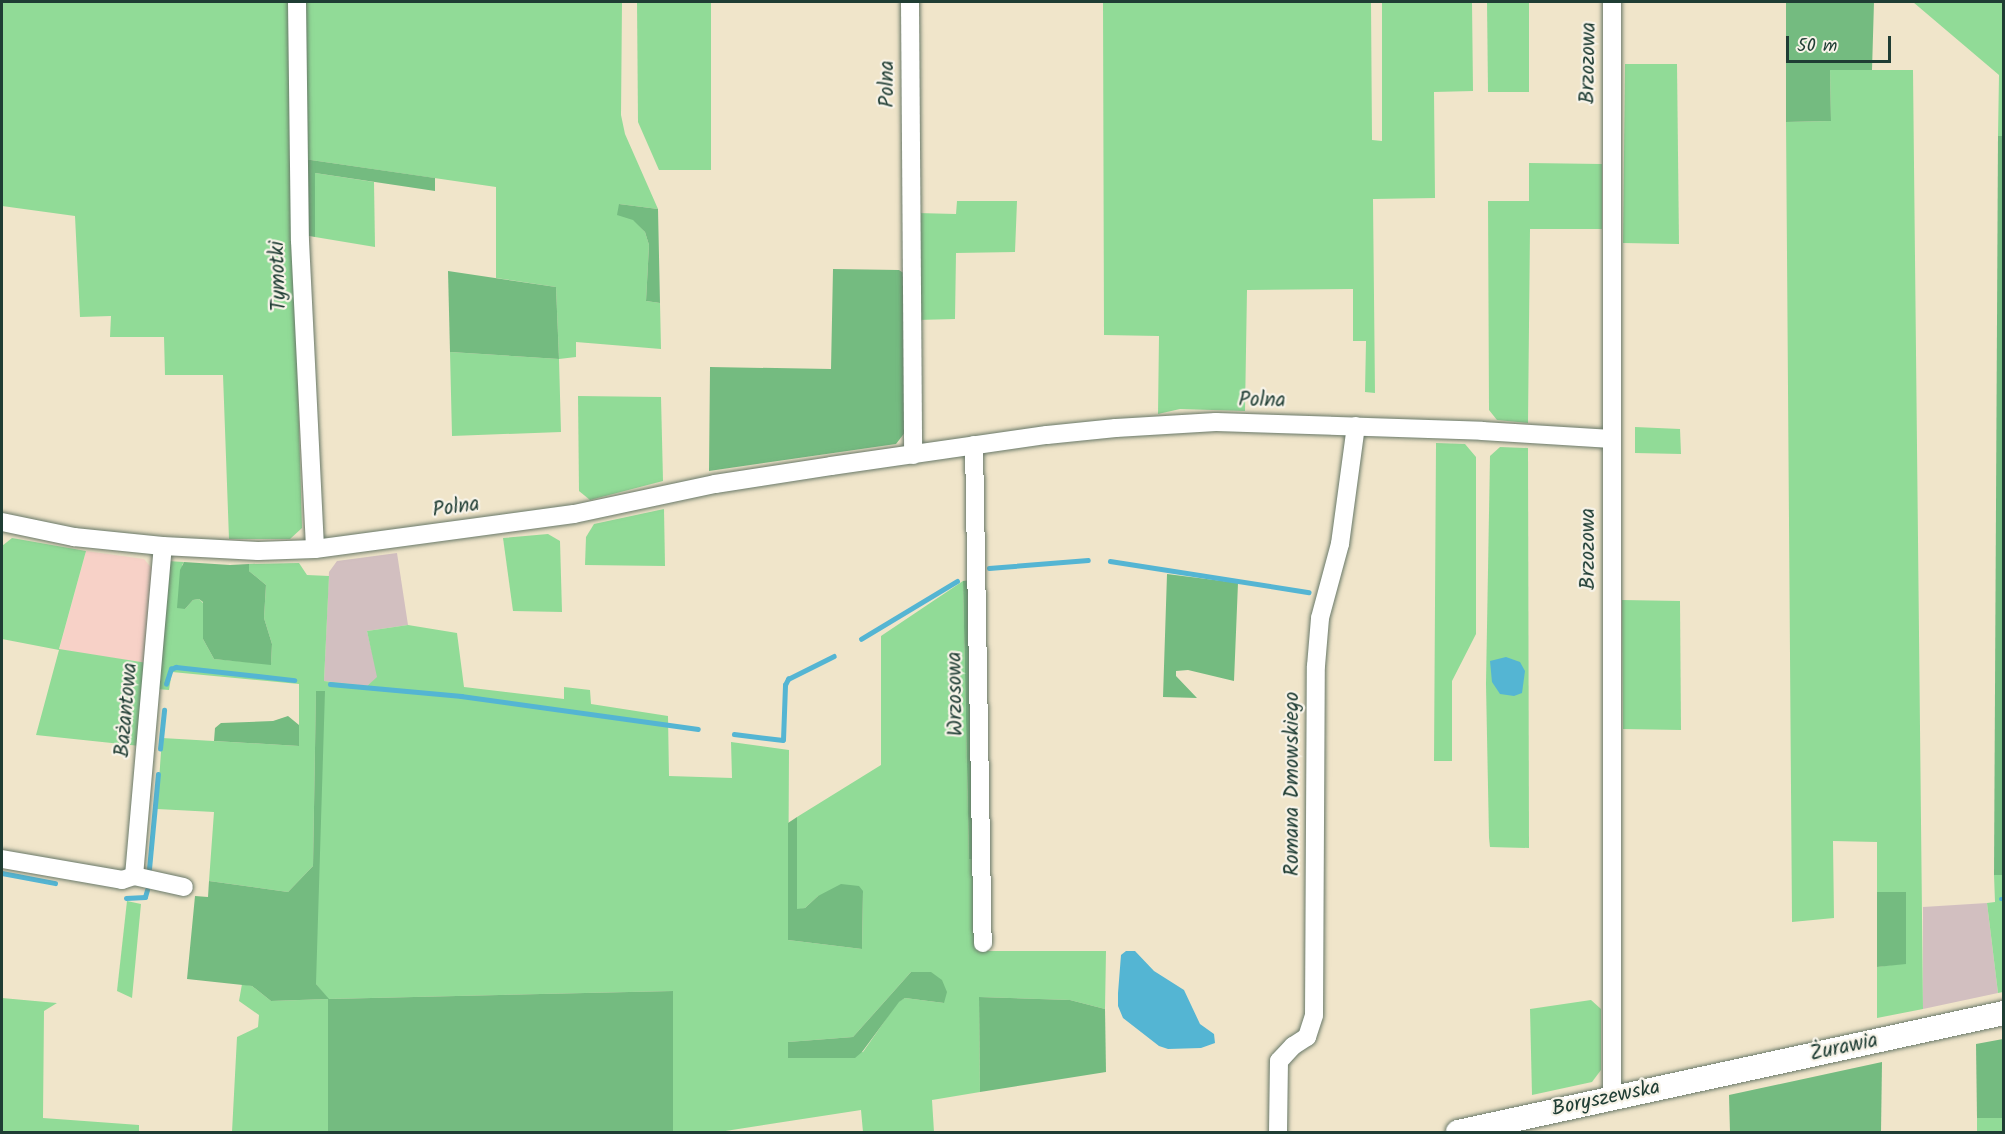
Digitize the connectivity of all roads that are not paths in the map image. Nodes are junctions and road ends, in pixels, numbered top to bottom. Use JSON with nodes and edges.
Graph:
{"nodes":[{"id":1,"x":297,"y":2,"type":"edge"},
{"id":2,"x":910,"y":2,"type":"edge"},
{"id":3,"x":1612,"y":2,"type":"edge"},
{"id":4,"x":1356,"y":426,"type":"junction"},
{"id":5,"x":1612,"y":439,"type":"junction"},
{"id":6,"x":974,"y":445,"type":"junction"},
{"id":7,"x":913,"y":455,"type":"junction"},
{"id":8,"x":2,"y":522,"type":"edge"},
{"id":9,"x":163,"y":546,"type":"junction"},
{"id":10,"x":315,"y":549,"type":"junction"},
{"id":11,"x":2,"y":859,"type":"edge"},
{"id":12,"x":134,"y":876,"type":"junction"},
{"id":13,"x":184,"y":886,"type":"dead end"},
{"id":14,"x":983,"y":943,"type":"dead end"},
{"id":15,"x":2004,"y":1013,"type":"edge"},
{"id":16,"x":1684,"y":1082,"type":"joint"},
{"id":17,"x":1612,"y":1097,"type":"junction"},
{"id":18,"x":1278,"y":1132,"type":"edge"},
{"id":19,"x":1458,"y":1132,"type":"edge"}],
"edges":[{"from":1,"to":10,"type":"street","name":"Tymotki"},
{"from":2,"to":7,"type":"street","name":"Polna"},
{"from":3,"to":5,"type":"street","name":"Brzozowa"},
{"from":4,"to":5,"type":"street","name":"Polna"},
{"from":4,"to":6,"type":"street","name":"Polna"},
{"from":4,"to":18,"type":"street","name":"Romana Dmowskiego"},
{"from":5,"to":17,"type":"street","name":"Brzozowa"},
{"from":6,"to":7,"type":"street","name":"Polna"},
{"from":6,"to":14,"type":"street","name":"Wrzosowa"},
{"from":7,"to":10,"type":"street","name":"Polna"},
{"from":8,"to":9,"type":"street","name":"Polna"},
{"from":9,"to":10,"type":"street","name":"Polna"},
{"from":9,"to":12,"type":"street","name":"Bażantowa"},
{"from":11,"to":12,"type":"street"},
{"from":12,"to":13,"type":"street"},
{"from":15,"to":16,"type":"main road","name":"Żurawia"},
{"from":16,"to":17,"type":"main road","name":"Boryszewska"},
{"from":17,"to":19,"type":"main road","name":"Boryszewska"}]}
